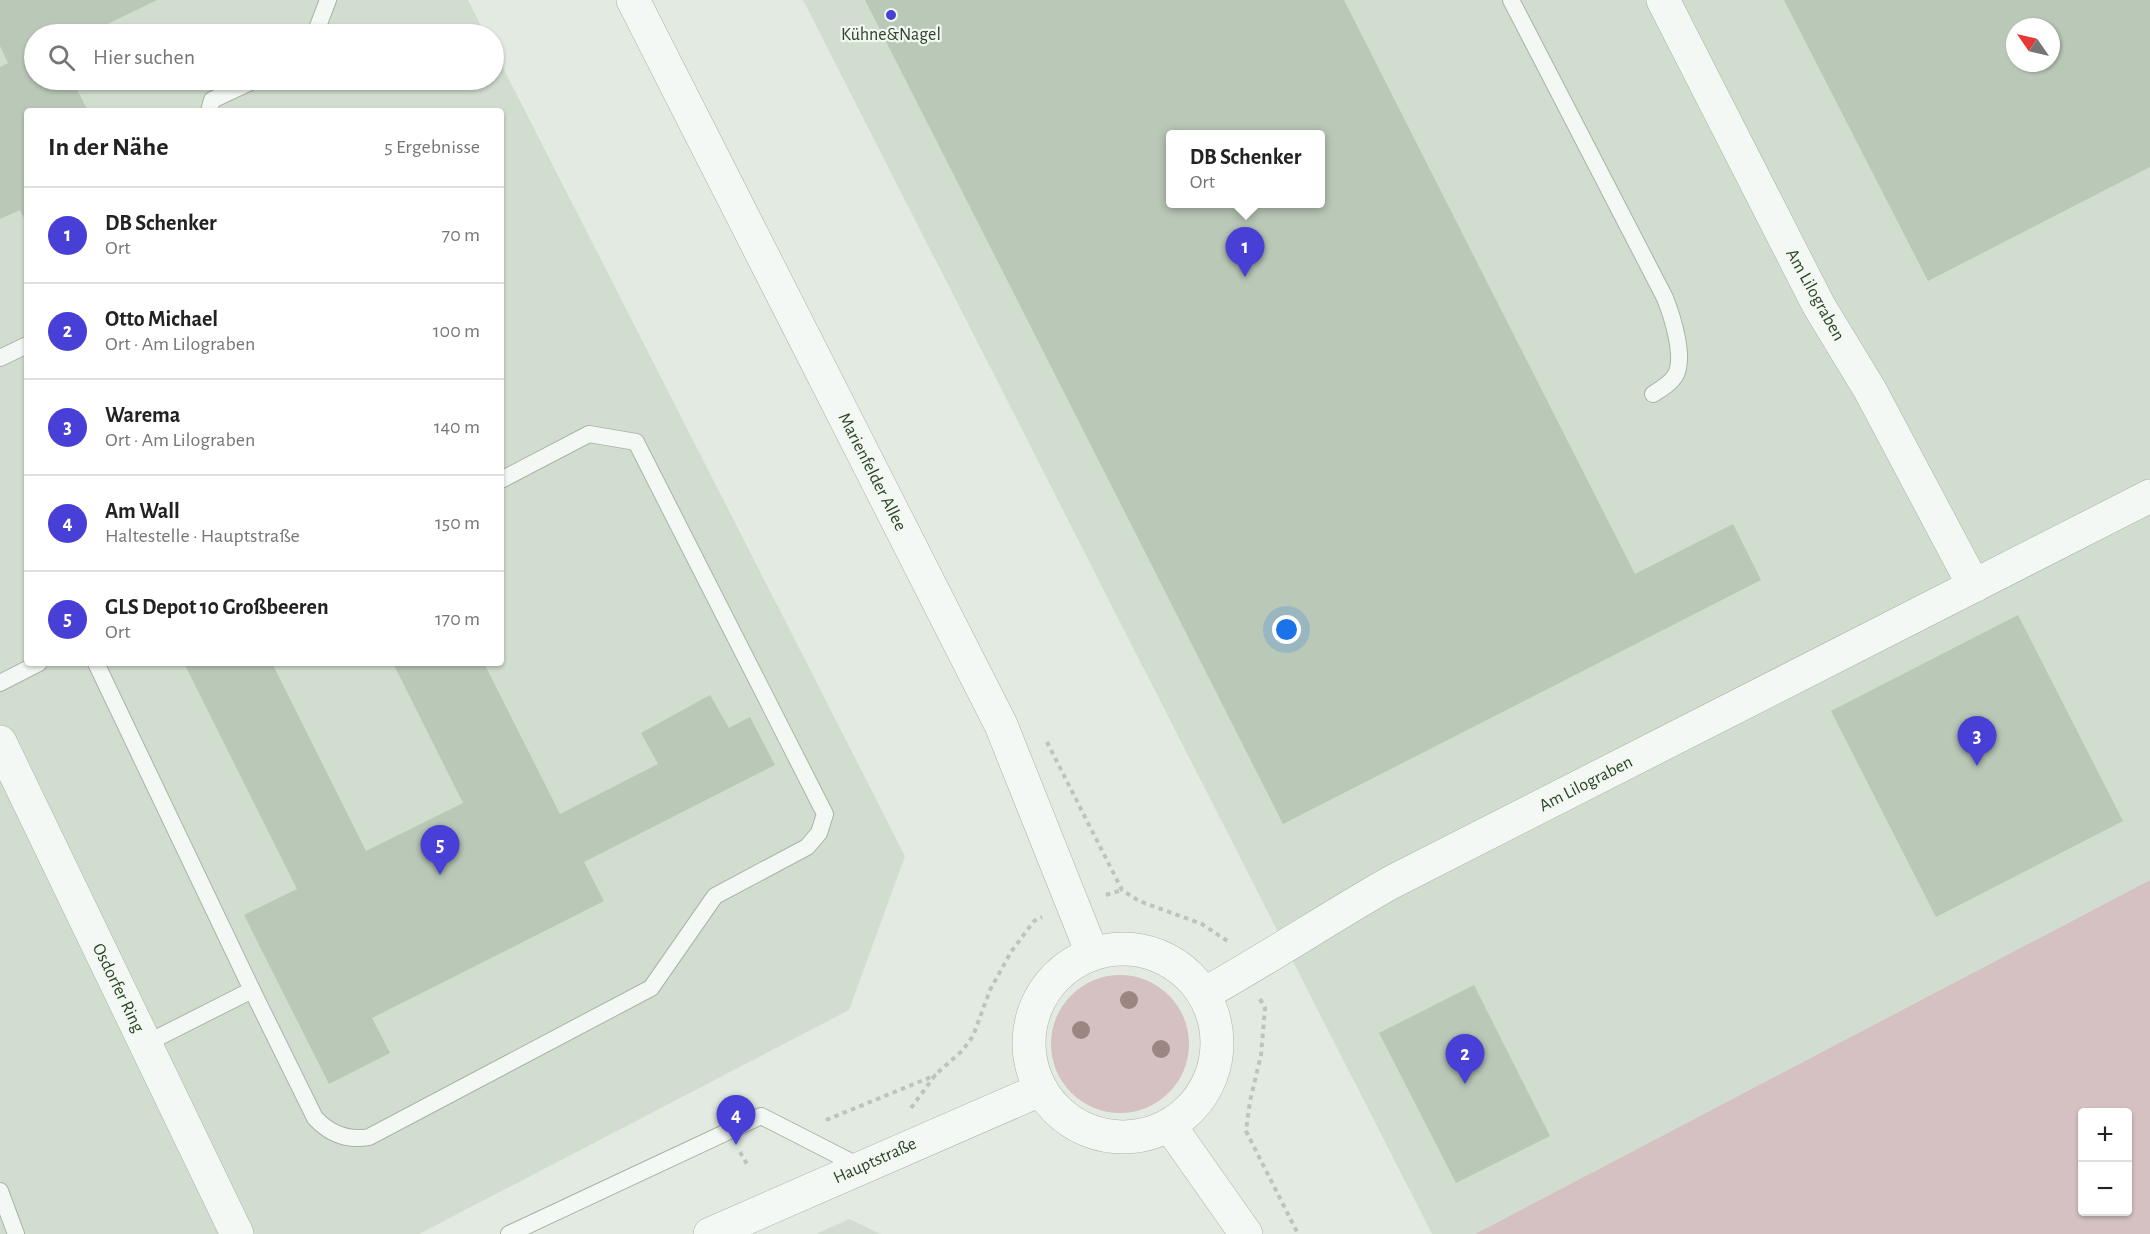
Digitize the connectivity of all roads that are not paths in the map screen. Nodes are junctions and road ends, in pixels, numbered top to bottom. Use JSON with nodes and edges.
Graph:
{"nodes":[{"id":1,"x":328,"y":0,"type":"edge"},
{"id":2,"x":633,"y":0,"type":"edge"},
{"id":3,"x":1511,"y":0,"type":"edge"},
{"id":4,"x":1663,"y":0,"type":"edge"},
{"id":5,"x":319,"y":24,"type":"edge"},
{"id":6,"x":234,"y":90,"type":"edge"},
{"id":7,"x":209,"y":108,"type":"edge"},
{"id":8,"x":24,"y":346,"type":"edge"},
{"id":9,"x":0,"y":358,"type":"edge"},
{"id":10,"x":1653,"y":394,"type":"dead end"},
{"id":11,"x":504,"y":478,"type":"edge"},
{"id":12,"x":2150,"y":496,"type":"edge"},
{"id":13,"x":1974,"y":586,"type":"junction"},
{"id":14,"x":33,"y":666,"type":"edge"},
{"id":15,"x":97,"y":666,"type":"edge"},
{"id":16,"x":0,"y":683,"type":"edge"},
{"id":17,"x":0,"y":742,"type":"edge"},
{"id":18,"x":1092,"y":953,"type":"junction"},
{"id":19,"x":252,"y":990,"type":"junction"},
{"id":20,"x":1204,"y":994,"type":"junction"},
{"id":21,"x":146,"y":1044,"type":"junction"},
{"id":22,"x":1040,"y":1090,"type":"junction"},
{"id":23,"x":1170,"y":1126,"type":"junction"},
{"id":24,"x":861,"y":1167,"type":"junction"},
{"id":25,"x":0,"y":1191,"type":"edge"},
{"id":26,"x":728,"y":1230,"type":"edge"},
{"id":27,"x":16,"y":1234,"type":"edge"},
{"id":28,"x":237,"y":1234,"type":"edge"},
{"id":29,"x":509,"y":1234,"type":"edge"},
{"id":30,"x":1246,"y":1234,"type":"edge"}],
"edges":[{"from":1,"to":5,"type":"lane"},
{"from":2,"to":18,"type":"street","name":"Marienfelder Allee"},
{"from":3,"to":10,"type":"lane"},
{"from":4,"to":13,"type":"street","name":"Am Lilograben"},
{"from":6,"to":7,"type":"lane"},
{"from":8,"to":9,"type":"lane"},
{"from":11,"to":19,"type":"lane"},
{"from":12,"to":13,"type":"street","name":"Am Lilograben"},
{"from":13,"to":20,"type":"street","name":"Am Lilograben"},
{"from":14,"to":16,"type":"lane"},
{"from":15,"to":19,"type":"lane"},
{"from":17,"to":21,"type":"street","name":"Osdorfer Ring"},
{"from":18,"to":20,"type":"street"},
{"from":18,"to":22,"type":"street"},
{"from":19,"to":21,"type":"lane"},
{"from":20,"to":23,"type":"street"},
{"from":21,"to":28,"type":"street","name":"Osdorfer Ring"},
{"from":22,"to":23,"type":"street"},
{"from":22,"to":24,"type":"street","name":"Hauptstraße"},
{"from":23,"to":30,"type":"street"},
{"from":24,"to":26,"type":"street","name":"Hauptstraße"},
{"from":24,"to":29,"type":"lane"},
{"from":25,"to":27,"type":"lane"}]}
